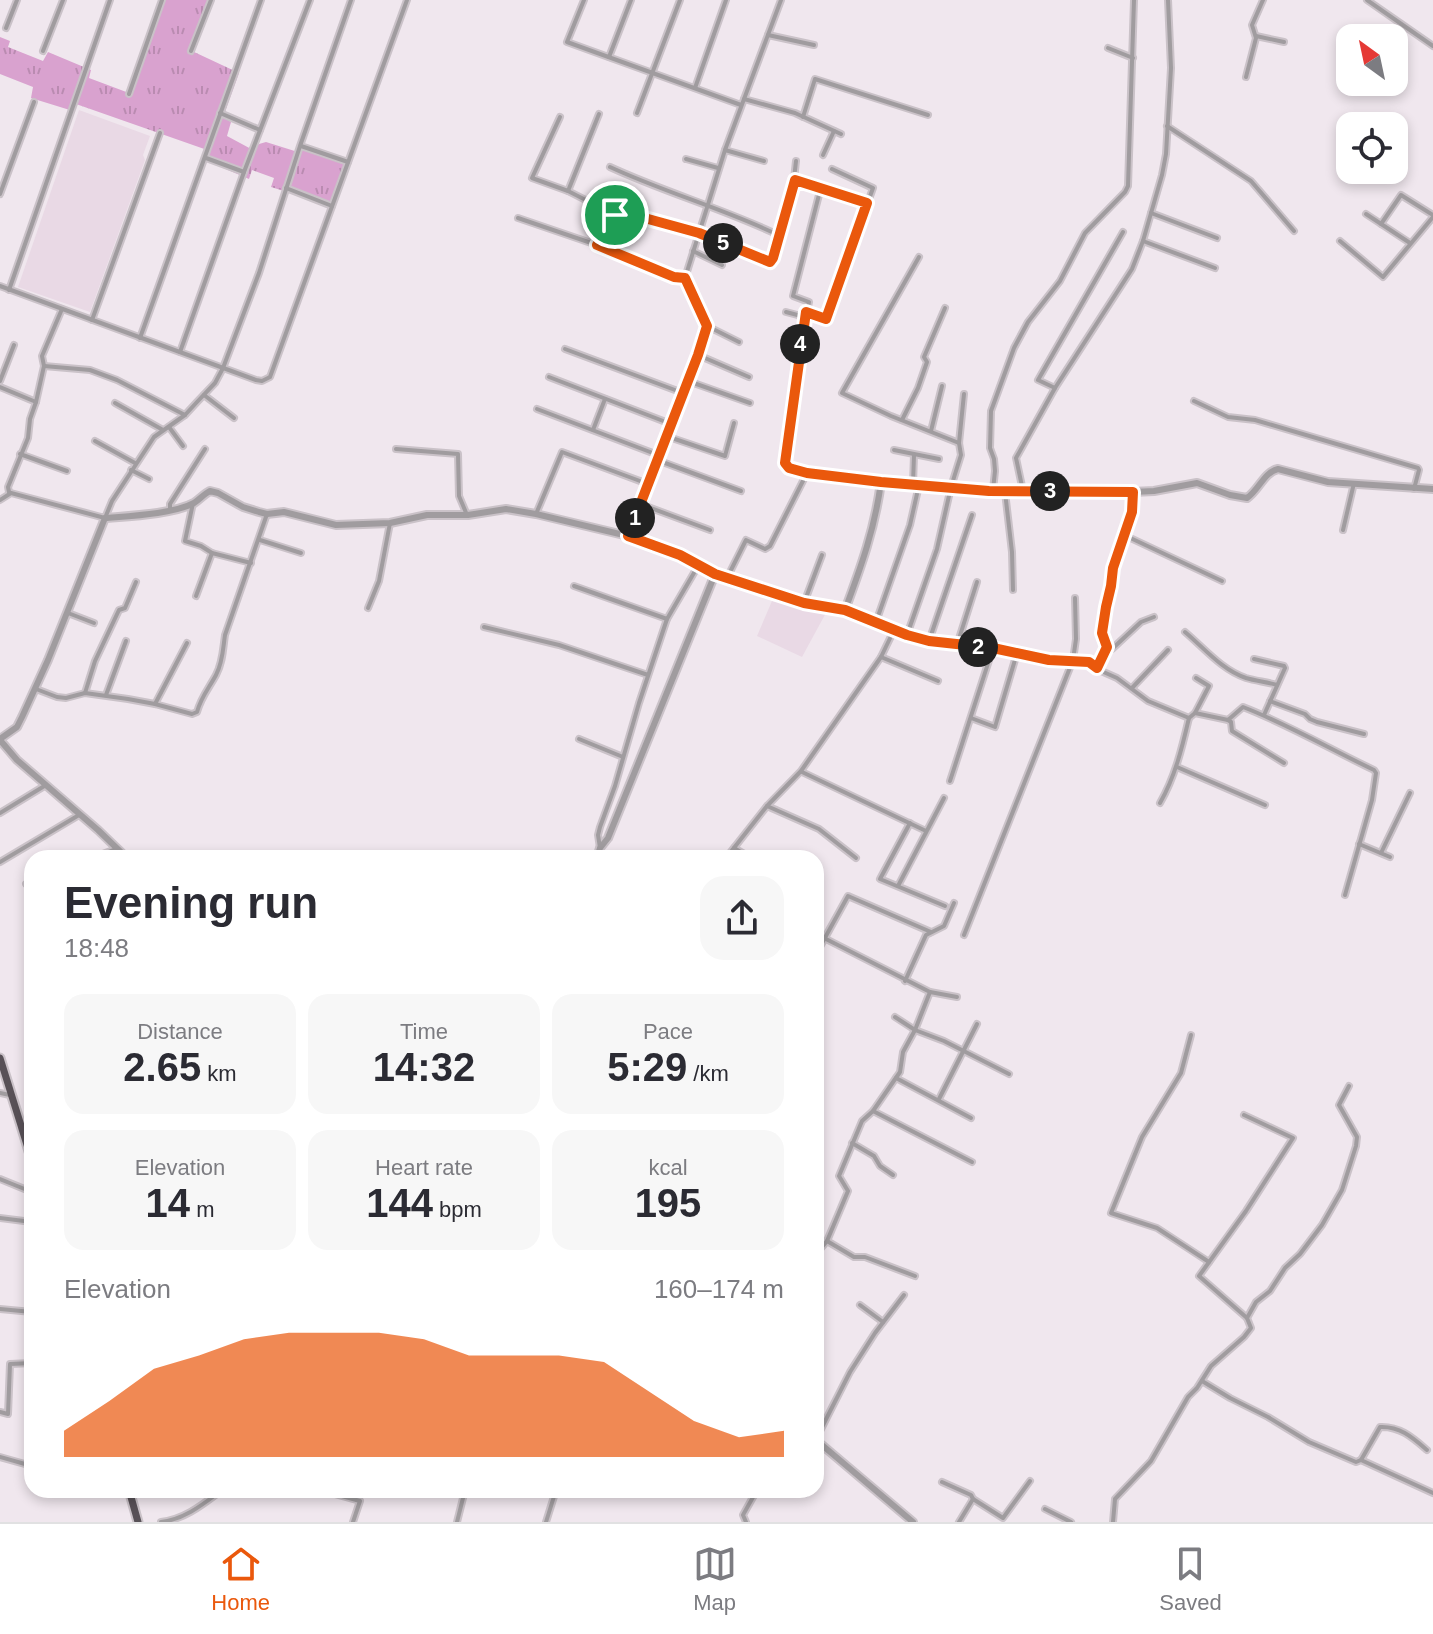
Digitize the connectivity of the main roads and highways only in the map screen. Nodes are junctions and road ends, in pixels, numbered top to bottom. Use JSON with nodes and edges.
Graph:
{"nodes":[{"id":1,"x":0,"y":1058,"type":"edge"},
{"id":2,"x":24,"y":1135,"type":"edge"},
{"id":3,"x":133,"y":1498,"type":"edge"},
{"id":4,"x":138,"y":1522,"type":"edge"}],
"edges":[{"from":1,"to":2,"type":"highway"},
{"from":3,"to":4,"type":"highway"}]}
